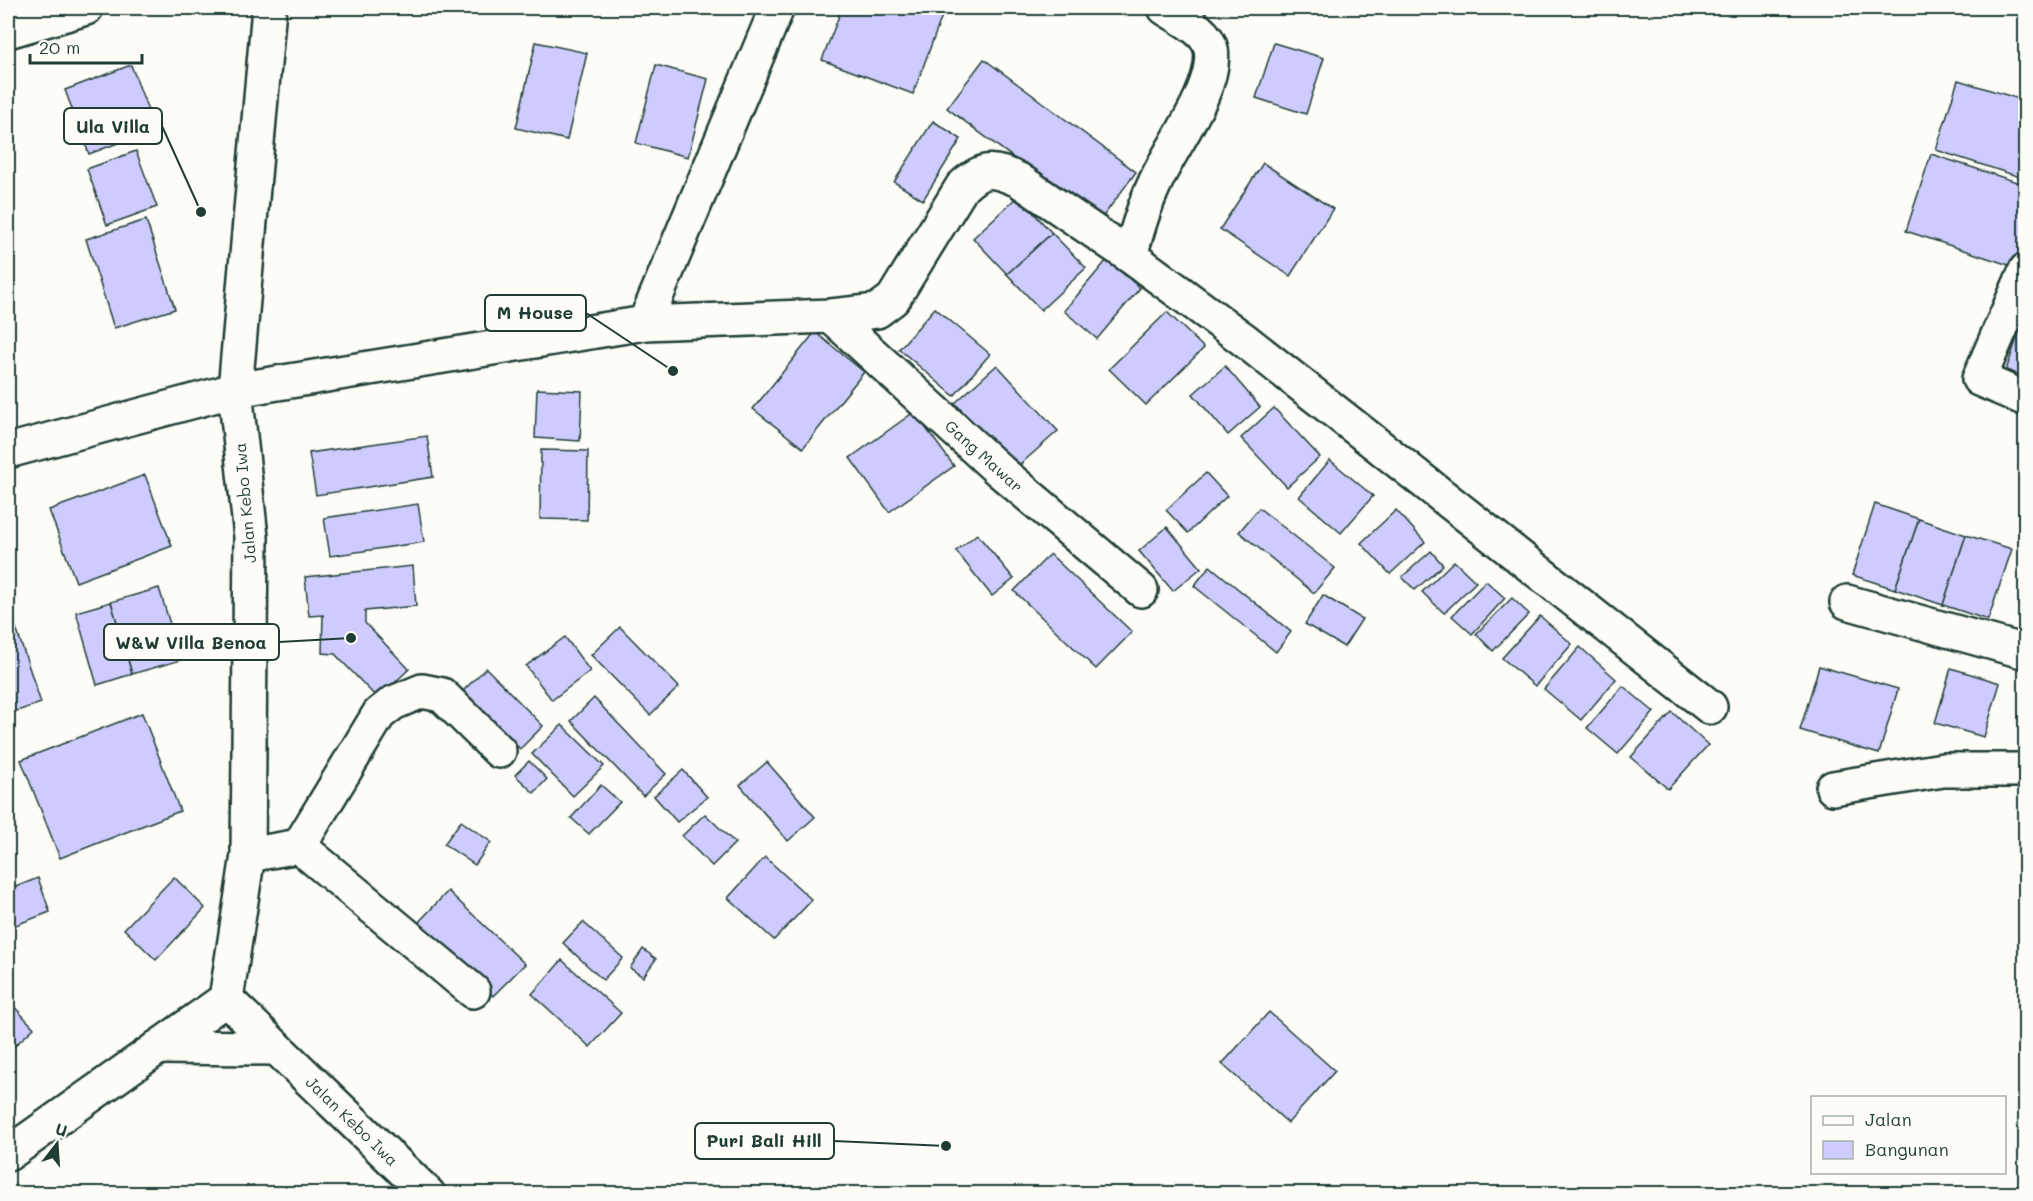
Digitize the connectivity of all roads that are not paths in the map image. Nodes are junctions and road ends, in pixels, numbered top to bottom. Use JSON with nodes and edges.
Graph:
{"nodes":[{"id":1,"x":86,"y":8,"type":"edge"},
{"id":2,"x":269,"y":8,"type":"edge"},
{"id":3,"x":777,"y":8,"type":"edge"},
{"id":4,"x":1165,"y":8,"type":"edge"},
{"id":5,"x":39,"y":14,"type":"edge"},
{"id":6,"x":8,"y":31,"type":"edge"},
{"id":7,"x":1130,"y":256,"type":"junction"},
{"id":8,"x":2025,"y":270,"type":"edge"},
{"id":9,"x":831,"y":316,"type":"junction"},
{"id":10,"x":645,"y":323,"type":"junction"},
{"id":11,"x":235,"y":390,"type":"junction"},
{"id":12,"x":2025,"y":399,"type":"edge"},
{"id":13,"x":8,"y":451,"type":"edge"},
{"id":14,"x":1142,"y":590,"type":"dead end"},
{"id":15,"x":1848,"y":602,"type":"dead end"},
{"id":16,"x":2025,"y":652,"type":"edge"},
{"id":17,"x":1710,"y":707,"type":"dead end"},
{"id":18,"x":500,"y":751,"type":"dead end"},
{"id":19,"x":2025,"y":770,"type":"edge"},
{"id":20,"x":1833,"y":788,"type":"dead end"},
{"id":21,"x":299,"y":846,"type":"junction"},
{"id":22,"x":248,"y":855,"type":"junction"},
{"id":23,"x":473,"y":990,"type":"dead end"},
{"id":24,"x":226,"y":999,"type":"junction"},
{"id":25,"x":158,"y":1047,"type":"junction"},
{"id":26,"x":277,"y":1048,"type":"junction"},
{"id":27,"x":8,"y":1154,"type":"edge"},
{"id":28,"x":428,"y":1194,"type":"edge"}],
"edges":[{"from":1,"to":5,"type":"street"},
{"from":2,"to":11,"type":"street","name":"Jalan Kebo Iwa"},
{"from":3,"to":10,"type":"street"},
{"from":4,"to":7,"type":"street"},
{"from":5,"to":6,"type":"street"},
{"from":7,"to":9,"type":"street"},
{"from":7,"to":17,"type":"street"},
{"from":8,"to":12,"type":"street"},
{"from":9,"to":10,"type":"street"},
{"from":9,"to":14,"type":"street","name":"Gang Mawar"},
{"from":10,"to":11,"type":"street"},
{"from":11,"to":13,"type":"street"},
{"from":11,"to":22,"type":"street","name":"Jalan Kebo Iwa"},
{"from":15,"to":16,"type":"street"},
{"from":18,"to":21,"type":"street"},
{"from":19,"to":20,"type":"street"},
{"from":21,"to":22,"type":"street"},
{"from":21,"to":23,"type":"street"},
{"from":22,"to":24,"type":"street","name":"Jalan Kebo Iwa"},
{"from":24,"to":25,"type":"street"},
{"from":24,"to":26,"type":"street","name":"Jalan Kebo Iwa"},
{"from":25,"to":26,"type":"street"},
{"from":25,"to":27,"type":"street"},
{"from":26,"to":28,"type":"street","name":"Jalan Kebo Iwa"}]}
